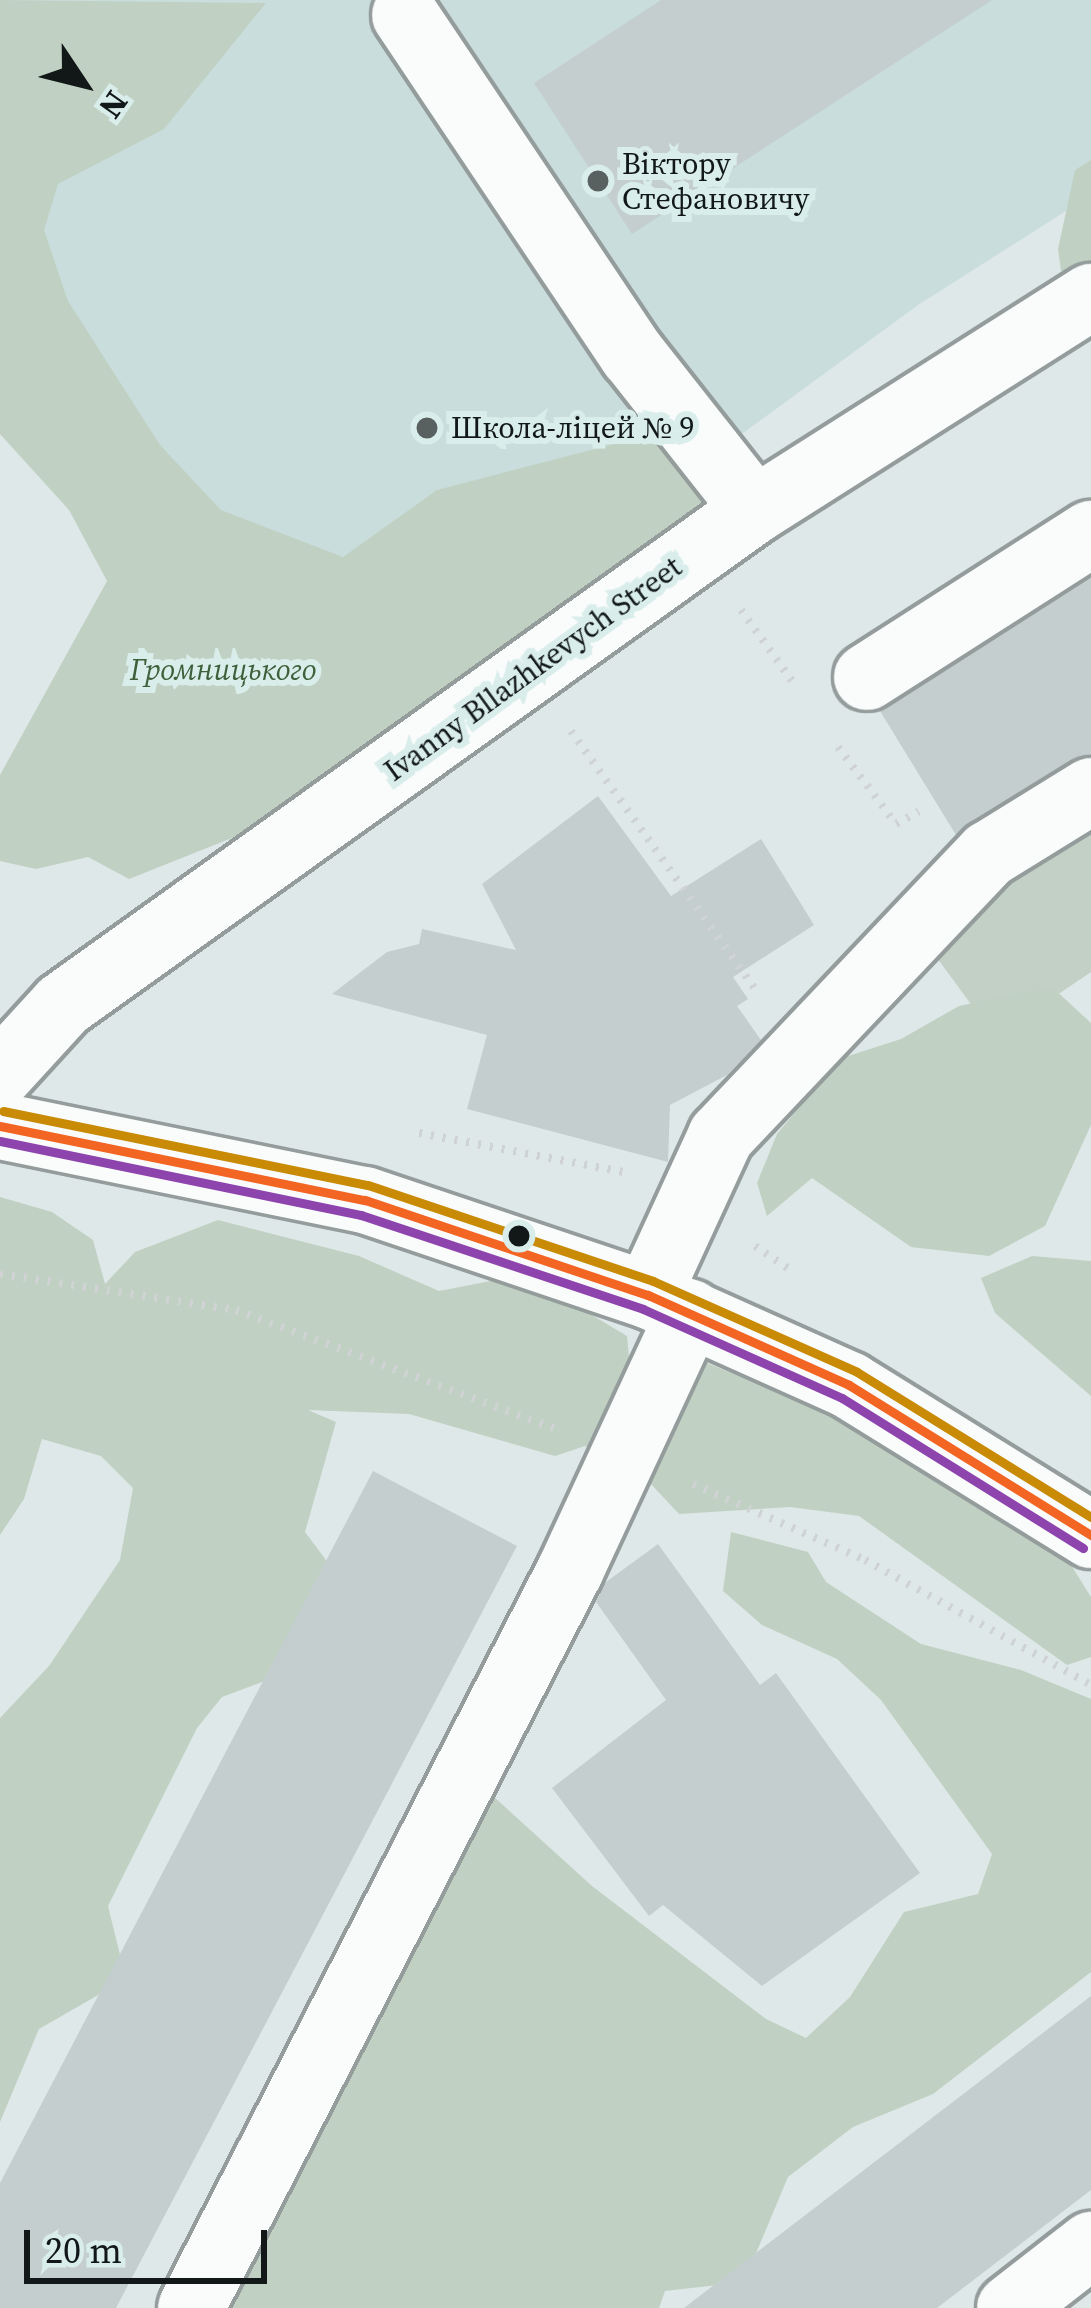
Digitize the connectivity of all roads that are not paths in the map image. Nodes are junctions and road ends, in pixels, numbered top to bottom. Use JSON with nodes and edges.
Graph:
{"nodes":[{"id":1,"x":405,"y":15,"type":"dead end"},
{"id":2,"x":1091,"y":297,"type":"edge"},
{"id":3,"x":754,"y":510,"type":"junction"},
{"id":4,"x":1091,"y":534,"type":"edge"},
{"id":5,"x":867,"y":677,"type":"dead end"},
{"id":6,"x":1091,"y":790,"type":"edge"},
{"id":7,"x":0,"y":1073,"type":"edge"},
{"id":8,"x":0,"y":1126,"type":"edge"},
{"id":9,"x":669,"y":1304,"type":"junction"},
{"id":10,"x":1091,"y":1535,"type":"edge"},
{"id":11,"x":1091,"y":2245,"type":"edge"},
{"id":12,"x":191,"y":2308,"type":"edge"},
{"id":13,"x":1010,"y":2308,"type":"edge"}],
"edges":[{"from":1,"to":3,"type":"street"},
{"from":2,"to":3,"type":"street","name":"Ivanny Bllazhkevych Street"},
{"from":3,"to":7,"type":"street","name":"Ivanny Bllazhkevych Street"},
{"from":4,"to":5,"type":"street"},
{"from":6,"to":9,"type":"street"},
{"from":8,"to":9,"type":"street"},
{"from":9,"to":10,"type":"street"},
{"from":9,"to":12,"type":"street"},
{"from":11,"to":13,"type":"street"}]}
